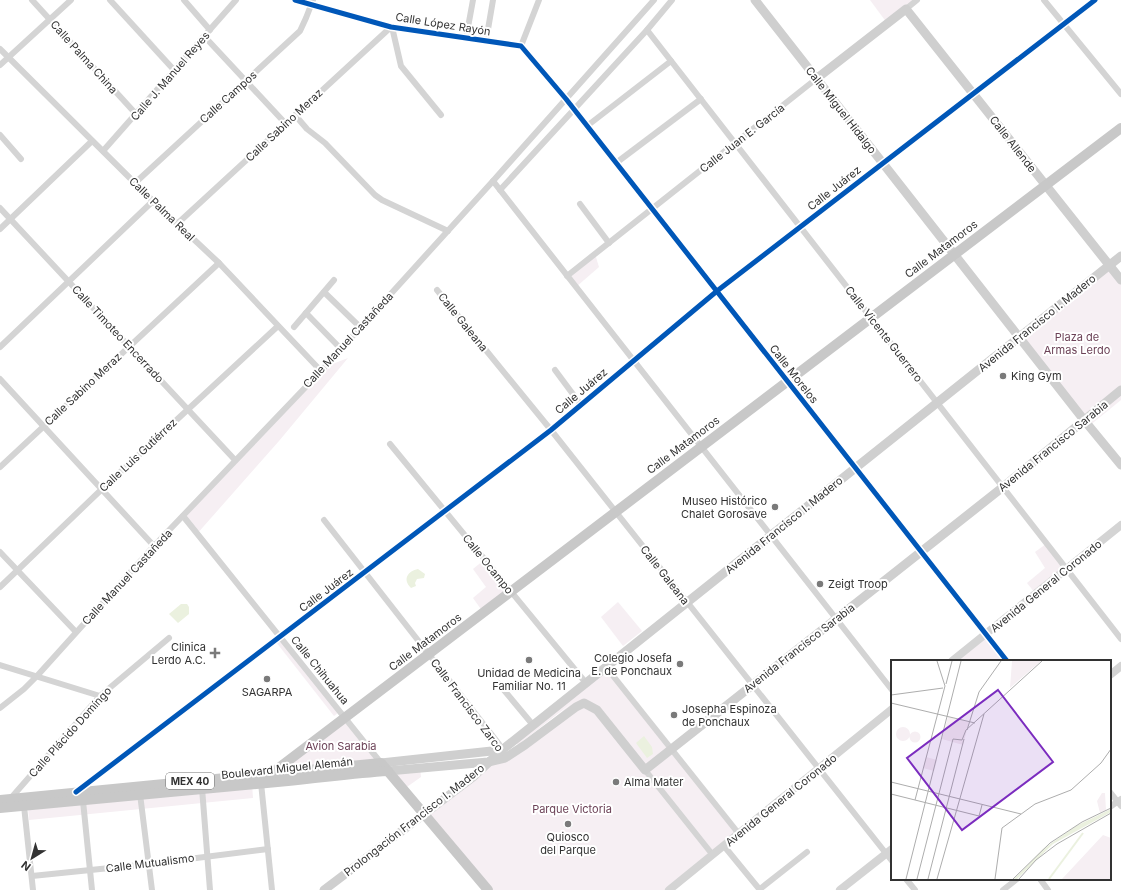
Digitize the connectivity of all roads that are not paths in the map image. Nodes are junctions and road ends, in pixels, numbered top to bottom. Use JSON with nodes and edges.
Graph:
{"nodes":[{"id":1,"x":32,"y":0,"type":"edge"},
{"id":2,"x":71,"y":0,"type":"edge"},
{"id":3,"x":110,"y":0,"type":"edge"},
{"id":4,"x":184,"y":0,"type":"edge"},
{"id":5,"x":236,"y":0,"type":"edge"},
{"id":6,"x":296,"y":0,"type":"edge"},
{"id":7,"x":473,"y":0,"type":"edge"},
{"id":8,"x":493,"y":0,"type":"edge"},
{"id":9,"x":539,"y":0,"type":"edge"},
{"id":10,"x":654,"y":0,"type":"edge"},
{"id":11,"x":672,"y":0,"type":"edge"},
{"id":12,"x":755,"y":0,"type":"edge"},
{"id":13,"x":917,"y":0,"type":"edge"},
{"id":14,"x":1044,"y":0,"type":"edge"},
{"id":15,"x":1095,"y":0,"type":"edge"},
{"id":16,"x":312,"y":2,"type":"edge"},
{"id":17,"x":906,"y":9,"type":"junction"},
{"id":18,"x":50,"y":19,"type":"junction"},
{"id":19,"x":1064,"y":24,"type":"junction"},
{"id":20,"x":392,"y":27,"type":"junction"},
{"id":21,"x":210,"y":30,"type":"junction"},
{"id":22,"x":647,"y":30,"type":"junction"},
{"id":23,"x":204,"y":36,"type":"junction"},
{"id":24,"x":466,"y":38,"type":"junction"},
{"id":25,"x":486,"y":40,"type":"junction"},
{"id":26,"x":521,"y":46,"type":"junction"},
{"id":27,"x":0,"y":49,"type":"edge"},
{"id":28,"x":8,"y":57,"type":"junction"},
{"id":29,"x":671,"y":61,"type":"junction"},
{"id":30,"x":0,"y":65,"type":"edge"},
{"id":31,"x":174,"y":70,"type":"junction"},
{"id":32,"x":816,"y":79,"type":"junction"},
{"id":33,"x":246,"y":81,"type":"junction"},
{"id":34,"x":973,"y":94,"type":"junction"},
{"id":35,"x":1121,"y":94,"type":"edge"},
{"id":36,"x":566,"y":99,"type":"junction"},
{"id":37,"x":700,"y":99,"type":"junction"},
{"id":38,"x":574,"y":109,"type":"junction"},
{"id":39,"x":136,"y":114,"type":"junction"},
{"id":40,"x":295,"y":115,"type":"junction"},
{"id":41,"x":441,"y":115,"type":"dead end"},
{"id":42,"x":286,"y":124,"type":"junction"},
{"id":43,"x":587,"y":126,"type":"junction"},
{"id":44,"x":1121,"y":128,"type":"edge"},
{"id":45,"x":0,"y":135,"type":"edge"},
{"id":46,"x":92,"y":141,"type":"junction"},
{"id":47,"x":735,"y":143,"type":"junction"},
{"id":48,"x":104,"y":151,"type":"junction"},
{"id":49,"x":21,"y":158,"type":"dead end"},
{"id":50,"x":616,"y":163,"type":"junction"},
{"id":51,"x":882,"y":164,"type":"junction"},
{"id":52,"x":493,"y":181,"type":"junction"},
{"id":53,"x":135,"y":183,"type":"junction"},
{"id":54,"x":1046,"y":185,"type":"junction"},
{"id":55,"x":500,"y":190,"type":"junction"},
{"id":56,"x":153,"y":201,"type":"junction"},
{"id":57,"x":580,"y":204,"type":"dead end"},
{"id":58,"x":0,"y":208,"type":"edge"},
{"id":59,"x":652,"y":209,"type":"junction"},
{"id":60,"x":10,"y":219,"type":"junction"},
{"id":61,"x":178,"y":224,"type":"junction"},
{"id":62,"x":800,"y":227,"type":"junction"},
{"id":63,"x":0,"y":229,"type":"edge"},
{"id":64,"x":448,"y":231,"type":"junction"},
{"id":65,"x":609,"y":243,"type":"junction"},
{"id":66,"x":953,"y":254,"type":"junction"},
{"id":67,"x":1121,"y":256,"type":"edge"},
{"id":68,"x":219,"y":263,"type":"junction"},
{"id":69,"x":1109,"y":265,"type":"junction"},
{"id":70,"x":567,"y":276,"type":"junction"},
{"id":71,"x":334,"y":280,"type":"dead end"},
{"id":72,"x":1121,"y":280,"type":"edge"},
{"id":73,"x":69,"y":282,"type":"junction"},
{"id":74,"x":437,"y":290,"type":"dead end"},
{"id":75,"x":717,"y":291,"type":"junction"},
{"id":76,"x":324,"y":292,"type":"junction"},
{"id":77,"x":306,"y":313,"type":"junction"},
{"id":78,"x":870,"y":317,"type":"junction"},
{"id":79,"x":278,"y":326,"type":"junction"},
{"id":80,"x":294,"y":327,"type":"dead end"},
{"id":81,"x":360,"y":327,"type":"junction"},
{"id":82,"x":1019,"y":338,"type":"junction"},
{"id":83,"x":129,"y":346,"type":"junction"},
{"id":84,"x":0,"y":348,"type":"edge"},
{"id":85,"x":341,"y":349,"type":"junction"},
{"id":86,"x":634,"y":361,"type":"junction"},
{"id":87,"x":555,"y":370,"type":"dead end"},
{"id":88,"x":321,"y":371,"type":"junction"},
{"id":89,"x":0,"y":379,"type":"edge"},
{"id":90,"x":787,"y":380,"type":"junction"},
{"id":91,"x":1121,"y":390,"type":"edge"},
{"id":92,"x":937,"y":403,"type":"junction"},
{"id":93,"x":581,"y":404,"type":"junction"},
{"id":94,"x":188,"y":409,"type":"junction"},
{"id":95,"x":1084,"y":420,"type":"junction"},
{"id":96,"x":43,"y":426,"type":"junction"},
{"id":97,"x":551,"y":430,"type":"junction"},
{"id":98,"x":390,"y":444,"type":"dead end"},
{"id":99,"x":701,"y":446,"type":"junction"},
{"id":100,"x":236,"y":460,"type":"junction"},
{"id":101,"x":1121,"y":465,"type":"edge"},
{"id":102,"x":0,"y":467,"type":"edge"},
{"id":103,"x":855,"y":468,"type":"junction"},
{"id":104,"x":1003,"y":487,"type":"junction"},
{"id":105,"x":102,"y":489,"type":"junction"},
{"id":106,"x":445,"y":511,"type":"junction"},
{"id":107,"x":616,"y":511,"type":"junction"},
{"id":108,"x":183,"y":516,"type":"junction"},
{"id":109,"x":324,"y":520,"type":"dead end"},
{"id":110,"x":1121,"y":525,"type":"edge"},
{"id":111,"x":771,"y":536,"type":"junction"},
{"id":112,"x":154,"y":546,"type":"junction"},
{"id":113,"x":0,"y":552,"type":"edge"},
{"id":114,"x":921,"y":552,"type":"junction"},
{"id":115,"x":1067,"y":569,"type":"junction"},
{"id":116,"x":17,"y":570,"type":"junction"},
{"id":117,"x":365,"y":573,"type":"junction"},
{"id":118,"x":0,"y":587,"type":"edge"},
{"id":119,"x":511,"y":592,"type":"junction"},
{"id":120,"x":687,"y":602,"type":"junction"},
{"id":121,"x":836,"y":619,"type":"junction"},
{"id":122,"x":76,"y":632,"type":"junction"},
{"id":123,"x":986,"y":634,"type":"junction"},
{"id":124,"x":280,"y":637,"type":"junction"},
{"id":125,"x":169,"y":638,"type":"dead end"},
{"id":126,"x":1121,"y":639,"type":"edge"},
{"id":127,"x":429,"y":655,"type":"junction"},
{"id":128,"x":953,"y":660,"type":"edge"},
{"id":129,"x":1006,"y":660,"type":"edge"},
{"id":130,"x":0,"y":665,"type":"edge"},
{"id":131,"x":1121,"y":666,"type":"edge"},
{"id":132,"x":606,"y":667,"type":"junction"},
{"id":133,"x":1111,"y":674,"type":"edge"},
{"id":134,"x":37,"y":676,"type":"junction"},
{"id":135,"x":498,"y":683,"type":"dead end"},
{"id":136,"x":586,"y":683,"type":"junction"},
{"id":137,"x":753,"y":685,"type":"junction"},
{"id":138,"x":891,"y":689,"type":"edge"},
{"id":139,"x":100,"y":696,"type":"junction"},
{"id":140,"x":0,"y":708,"type":"edge"},
{"id":141,"x":891,"y":710,"type":"edge"},
{"id":142,"x":345,"y":717,"type":"junction"},
{"id":143,"x":533,"y":726,"type":"junction"},
{"id":144,"x":671,"y":750,"type":"junction"},
{"id":145,"x":504,"y":754,"type":"junction"},
{"id":146,"x":488,"y":762,"type":"junction"},
{"id":147,"x":381,"y":763,"type":"junction"},
{"id":148,"x":820,"y":769,"type":"junction"},
{"id":149,"x":645,"y":770,"type":"junction"},
{"id":150,"x":388,"y":771,"type":"junction"},
{"id":151,"x":272,"y":773,"type":"junction"},
{"id":152,"x":356,"y":773,"type":"junction"},
{"id":153,"x":261,"y":783,"type":"junction"},
{"id":154,"x":400,"y":787,"type":"junction"},
{"id":155,"x":202,"y":788,"type":"junction"},
{"id":156,"x":76,"y":792,"type":"junction"},
{"id":157,"x":1111,"y":793,"type":"edge"},
{"id":158,"x":140,"y":794,"type":"junction"},
{"id":159,"x":11,"y":798,"type":"junction"},
{"id":160,"x":0,"y":800,"type":"edge"},
{"id":161,"x":83,"y":801,"type":"junction"},
{"id":162,"x":1120,"y":802,"type":"edge"},
{"id":163,"x":24,"y":806,"type":"junction"},
{"id":164,"x":1111,"y":806,"type":"edge"},
{"id":165,"x":0,"y":808,"type":"edge"},
{"id":166,"x":424,"y":815,"type":"junction"},
{"id":167,"x":739,"y":834,"type":"junction"},
{"id":168,"x":724,"y":846,"type":"junction"},
{"id":169,"x":268,"y":849,"type":"junction"},
{"id":170,"x":889,"y":851,"type":"edge"},
{"id":171,"x":807,"y":852,"type":"dead end"},
{"id":172,"x":712,"y":854,"type":"junction"},
{"id":173,"x":208,"y":856,"type":"junction"},
{"id":174,"x":149,"y":864,"type":"junction"},
{"id":175,"x":90,"y":870,"type":"junction"},
{"id":176,"x":32,"y":876,"type":"junction"},
{"id":177,"x":907,"y":880,"type":"edge"},
{"id":178,"x":1016,"y":880,"type":"edge"},
{"id":179,"x":1041,"y":880,"type":"edge"},
{"id":180,"x":33,"y":890,"type":"edge"},
{"id":181,"x":92,"y":890,"type":"edge"},
{"id":182,"x":152,"y":890,"type":"edge"},
{"id":183,"x":210,"y":890,"type":"edge"},
{"id":184,"x":272,"y":890,"type":"edge"},
{"id":185,"x":324,"y":890,"type":"edge"},
{"id":186,"x":488,"y":890,"type":"edge"},
{"id":187,"x":669,"y":890,"type":"edge"},
{"id":188,"x":760,"y":890,"type":"edge"},
{"id":189,"x":840,"y":890,"type":"edge"},
{"id":190,"x":915,"y":890,"type":"edge"},
{"id":191,"x":1002,"y":890,"type":"edge"},
{"id":192,"x":1048,"y":890,"type":"edge"}],
"edges":[{"from":1,"to":18,"type":"street","name":"Calle Palma China"},
{"from":2,"to":18,"type":"street"},
{"from":3,"to":31,"type":"street"},
{"from":4,"to":21,"type":"street"},
{"from":5,"to":21,"type":"street","name":"Calle J. Manuel Reyes"},
{"from":6,"to":16,"type":"street","name":"Calle López Rayón"},
{"from":7,"to":24,"type":"street"},
{"from":8,"to":25,"type":"street"},
{"from":9,"to":26,"type":"street"},
{"from":10,"to":36,"type":"street","name":"Calle Manuel Castañeda"},
{"from":11,"to":22,"type":"street"},
{"from":12,"to":32,"type":"main road","name":"Calle Miguel Hidalgo"},
{"from":13,"to":17,"type":"street","name":"Calle Juan E. García"},
{"from":14,"to":19,"type":"street"},
{"from":15,"to":19,"type":"street","name":"Calle Juárez"},
{"from":16,"to":20,"type":"street","name":"Calle López Rayón"},
{"from":16,"to":33,"type":"street","name":"Calle Campos"},
{"from":17,"to":32,"type":"main road","name":"Calle Juan E. García"},
{"from":17,"to":34,"type":"main road","name":"Calle Allende"},
{"from":18,"to":28,"type":"street"},
{"from":18,"to":39,"type":"street","name":"Calle Palma China"},
{"from":19,"to":34,"type":"street","name":"Calle Juárez"},
{"from":19,"to":35,"type":"street"},
{"from":20,"to":24,"type":"street","name":"Calle López Rayón"},
{"from":20,"to":40,"type":"street","name":"Calle Sabino Meraz"},
{"from":20,"to":41,"type":"street"},
{"from":21,"to":23,"type":"street","name":"Calle J. Manuel Reyes"},
{"from":22,"to":29,"type":"street","name":"Calle Vicente Guerrero"},
{"from":22,"to":38,"type":"street"},
{"from":23,"to":31,"type":"street","name":"Calle J. Manuel Reyes"},
{"from":23,"to":33,"type":"street"},
{"from":24,"to":25,"type":"street","name":"Calle López Rayón"},
{"from":25,"to":26,"type":"street","name":"Calle López Rayón"},
{"from":26,"to":36,"type":"street"},
{"from":27,"to":28,"type":"street","name":"Calle Palma Real"},
{"from":28,"to":30,"type":"street"},
{"from":28,"to":46,"type":"street","name":"Calle Palma Real"},
{"from":29,"to":37,"type":"street","name":"Calle Vicente Guerrero"},
{"from":29,"to":43,"type":"street"},
{"from":31,"to":39,"type":"street","name":"Calle J. Manuel Reyes"},
{"from":32,"to":47,"type":"street","name":"Calle Juan E. García"},
{"from":32,"to":51,"type":"main road","name":"Calle Miguel Hidalgo"},
{"from":33,"to":42,"type":"street"},
{"from":33,"to":53,"type":"street","name":"Calle Campos"},
{"from":34,"to":51,"type":"street","name":"Calle Juárez"},
{"from":34,"to":54,"type":"main road","name":"Calle Allende"},
{"from":36,"to":38,"type":"street","name":"Calle Morelos"},
{"from":36,"to":52,"type":"street","name":"Calle Manuel Castañeda"},
{"from":37,"to":47,"type":"street","name":"Calle Vicente Guerrero"},
{"from":37,"to":50,"type":"street"},
{"from":38,"to":43,"type":"street","name":"Calle Morelos"},
{"from":38,"to":55,"type":"street"},
{"from":39,"to":48,"type":"street","name":"Calle J. Manuel Reyes"},
{"from":40,"to":42,"type":"street","name":"Calle Sabino Meraz"},
{"from":40,"to":64,"type":"street"},
{"from":42,"to":61,"type":"street","name":"Calle Sabino Meraz"},
{"from":43,"to":50,"type":"street","name":"Calle Morelos"},
{"from":44,"to":54,"type":"main road","name":"Calle Matamoros"},
{"from":45,"to":49,"type":"street"},
{"from":46,"to":48,"type":"street","name":"Calle Palma Real"},
{"from":46,"to":60,"type":"street"},
{"from":47,"to":59,"type":"street","name":"Calle Juan E. García"},
{"from":47,"to":62,"type":"street","name":"Calle Vicente Guerrero"},
{"from":48,"to":53,"type":"street","name":"Calle Palma Real"},
{"from":50,"to":59,"type":"street","name":"Calle Morelos"},
{"from":51,"to":62,"type":"street","name":"Calle Juárez"},
{"from":51,"to":66,"type":"main road","name":"Calle Miguel Hidalgo"},
{"from":52,"to":55,"type":"street"},
{"from":52,"to":64,"type":"street","name":"Calle Manuel Castañeda"},
{"from":53,"to":56,"type":"street","name":"Calle Palma Real"},
{"from":54,"to":66,"type":"main road","name":"Calle Matamoros"},
{"from":54,"to":69,"type":"main road","name":"Calle Allende"},
{"from":55,"to":70,"type":"street"},
{"from":56,"to":61,"type":"street","name":"Calle Palma Real"},
{"from":56,"to":73,"type":"street"},
{"from":57,"to":65,"type":"street"},
{"from":58,"to":60,"type":"street","name":"Calle Timoteo Encerrado"},
{"from":59,"to":65,"type":"street","name":"Calle Juan E. García"},
{"from":59,"to":75,"type":"street","name":"Calle Morelos"},
{"from":60,"to":63,"type":"street"},
{"from":60,"to":73,"type":"street","name":"Calle Timoteo Encerrado"},
{"from":61,"to":68,"type":"street","name":"Calle Palma Real"},
{"from":62,"to":75,"type":"street","name":"Calle Juárez"},
{"from":62,"to":78,"type":"street","name":"Calle Vicente Guerrero"},
{"from":64,"to":81,"type":"street","name":"Calle Manuel Castañeda"},
{"from":65,"to":70,"type":"street","name":"Calle Juan E. García"},
{"from":66,"to":78,"type":"main road","name":"Calle Matamoros"},
{"from":66,"to":82,"type":"main road","name":"Calle Miguel Hidalgo"},
{"from":67,"to":69,"type":"main road","name":"Avenida Francisco I. Madero"},
{"from":68,"to":79,"type":"street","name":"Calle Palma Real"},
{"from":68,"to":83,"type":"street","name":"Calle Sabino Meraz"},
{"from":69,"to":72,"type":"main road","name":"Calle Allende"},
{"from":69,"to":82,"type":"main road","name":"Avenida Francisco I. Madero"},
{"from":70,"to":86,"type":"street"},
{"from":71,"to":76,"type":"street"},
{"from":73,"to":83,"type":"street","name":"Calle Timoteo Encerrado"},
{"from":73,"to":84,"type":"street"},
{"from":74,"to":97,"type":"street","name":"Calle Galeana"},
{"from":75,"to":86,"type":"street","name":"Calle Juárez"},
{"from":75,"to":90,"type":"street","name":"Calle Morelos"},
{"from":76,"to":77,"type":"street"},
{"from":76,"to":81,"type":"street"},
{"from":77,"to":80,"type":"street"},
{"from":77,"to":85,"type":"street"},
{"from":78,"to":90,"type":"main road","name":"Calle Matamoros"},
{"from":78,"to":92,"type":"street","name":"Calle Vicente Guerrero"},
{"from":79,"to":88,"type":"street","name":"Calle Palma Real"},
{"from":79,"to":94,"type":"street","name":"Calle Luis Gutiérrez"},
{"from":81,"to":85,"type":"street","name":"Calle Manuel Castañeda"},
{"from":82,"to":92,"type":"main road","name":"Avenida Francisco I. Madero","number":"MEX 40"},
{"from":82,"to":95,"type":"main road","name":"Calle Miguel Hidalgo"},
{"from":83,"to":94,"type":"street","name":"Calle Timoteo Encerrado"},
{"from":83,"to":96,"type":"street","name":"Calle Sabino Meraz"},
{"from":85,"to":88,"type":"street","name":"Calle Manuel Castañeda"},
{"from":86,"to":93,"type":"street","name":"Calle Juárez"},
{"from":86,"to":99,"type":"street"},
{"from":87,"to":93,"type":"street"},
{"from":88,"to":100,"type":"street","name":"Calle Manuel Castañeda"},
{"from":89,"to":96,"type":"street"},
{"from":90,"to":99,"type":"main road","name":"Calle Matamoros"},
{"from":90,"to":103,"type":"street","name":"Calle Morelos"},
{"from":91,"to":95,"type":"main road","name":"Avenida Francisco Sarabia"},
{"from":92,"to":103,"type":"main road","name":"Avenida Francisco I. Madero","number":"MEX 40"},
{"from":92,"to":104,"type":"street","name":"Calle Vicente Guerrero"},
{"from":93,"to":97,"type":"street","name":"Calle Juárez"},
{"from":94,"to":100,"type":"street","name":"Calle Timoteo Encerrado"},
{"from":94,"to":105,"type":"street","name":"Calle Luis Gutiérrez"},
{"from":95,"to":101,"type":"main road","name":"Calle Miguel Hidalgo"},
{"from":95,"to":104,"type":"main road","name":"Avenida Francisco Sarabia"},
{"from":96,"to":102,"type":"street","name":"Calle Sabino Meraz"},
{"from":96,"to":105,"type":"street"},
{"from":97,"to":106,"type":"street","name":"Calle Juárez"},
{"from":97,"to":107,"type":"street","name":"Calle Galeana"},
{"from":98,"to":106,"type":"street","name":"Calle Ocampo"},
{"from":99,"to":107,"type":"main road","name":"Calle Matamoros"},
{"from":99,"to":111,"type":"street"},
{"from":100,"to":108,"type":"street","name":"Calle Manuel Castañeda"},
{"from":103,"to":111,"type":"main road","name":"Avenida Francisco I. Madero","number":"MEX 40"},
{"from":103,"to":114,"type":"street","name":"Calle Morelos"},
{"from":104,"to":114,"type":"main road","name":"Avenida Francisco Sarabia"},
{"from":104,"to":115,"type":"street","name":"Calle Vicente Guerrero"},
{"from":105,"to":112,"type":"street"},
{"from":105,"to":116,"type":"street","name":"Calle Luis Gutiérrez"},
{"from":106,"to":117,"type":"street","name":"Calle Juárez"},
{"from":106,"to":119,"type":"street","name":"Calle Ocampo"},
{"from":107,"to":119,"type":"main road","name":"Calle Matamoros"},
{"from":107,"to":120,"type":"street","name":"Calle Galeana"},
{"from":108,"to":112,"type":"street","name":"Calle Manuel Castañeda"},
{"from":108,"to":124,"type":"street","name":"Calle Chihuahua"},
{"from":109,"to":117,"type":"street","name":"Calle Francisco Zarco"},
{"from":110,"to":115,"type":"street","name":"Avenida General Coronado"},
{"from":111,"to":120,"type":"main road","name":"Avenida Francisco I. Madero","number":"MEX 40"},
{"from":111,"to":121,"type":"street"},
{"from":112,"to":122,"type":"street","name":"Calle Manuel Castañeda"},
{"from":113,"to":116,"type":"street"},
{"from":114,"to":121,"type":"main road","name":"Avenida Francisco Sarabia"},
{"from":114,"to":123,"type":"street","name":"Calle Morelos"},
{"from":115,"to":123,"type":"street","name":"Avenida General Coronado"},
{"from":115,"to":126,"type":"street","name":"Calle Vicente Guerrero"},
{"from":116,"to":118,"type":"street","name":"Calle Luis Gutiérrez"},
{"from":116,"to":122,"type":"street"},
{"from":117,"to":124,"type":"street","name":"Calle Juárez"},
{"from":117,"to":127,"type":"street","name":"Calle Francisco Zarco"},
{"from":119,"to":127,"type":"main road","name":"Calle Matamoros"},
{"from":119,"to":136,"type":"street","name":"Calle Ocampo"},
{"from":120,"to":132,"type":"main road","name":"Avenida Francisco I. Madero","number":"MEX 40"},
{"from":120,"to":137,"type":"street","name":"Calle Galeana"},
{"from":121,"to":137,"type":"main road","name":"Avenida Francisco Sarabia"},
{"from":121,"to":138,"type":"street"},
{"from":122,"to":134,"type":"street","name":"Calle Manuel Castañeda"},
{"from":123,"to":128,"type":"street","name":"Avenida General Coronado"},
{"from":123,"to":129,"type":"street","name":"Calle Morelos"},
{"from":124,"to":142,"type":"street","name":"Calle Chihuahua"},
{"from":124,"to":156,"type":"street","name":"Calle Juárez"},
{"from":125,"to":139,"type":"street","name":"Calle Plácido Domíngo"},
{"from":127,"to":142,"type":"main road","name":"Calle Matamoros"},
{"from":127,"to":145,"type":"street","name":"Calle Francisco Zarco"},
{"from":130,"to":134,"type":"street"},
{"from":131,"to":133,"type":"street"},
{"from":132,"to":136,"type":"main road","name":"Avenida Francisco I. Madero","number":"MEX 40"},
{"from":132,"to":144,"type":"street"},
{"from":134,"to":139,"type":"street"},
{"from":134,"to":140,"type":"street","name":"Calle Manuel Castañeda"},
{"from":135,"to":143,"type":"street"},
{"from":136,"to":143,"type":"main road","name":"Avenida Francisco I. Madero","number":"MEX 40"},
{"from":137,"to":144,"type":"main road","name":"Avenida Francisco Sarabia"},
{"from":137,"to":148,"type":"street","name":"Calle Galeana"},
{"from":139,"to":159,"type":"street","name":"Calle Plácido Domíngo"},
{"from":141,"to":148,"type":"street","name":"Avenida General Coronado"},
{"from":142,"to":147,"type":"street","name":"Calle Chihuahua"},
{"from":142,"to":151,"type":"main road","name":"Calle Matamoros"},
{"from":143,"to":145,"type":"main road","name":"Avenida Francisco I. Madero","number":"MEX 40"},
{"from":144,"to":149,"type":"main road","name":"Avenida Francisco Sarabia"},
{"from":144,"to":167,"type":"street"},
{"from":145,"to":146,"type":"main road","name":"Boulevard Miguel Alemán","number":"MEX 40"},
{"from":145,"to":147,"type":"main road","name":"Boulevard Miguel Alemán","number":"MEX 40"},
{"from":145,"to":149,"type":"main road","number":"MEX 40"},
{"from":146,"to":150,"type":"main road","name":"Boulevard Miguel Alemán","number":"MEX 40"},
{"from":146,"to":166,"type":"main road","name":"Prolongación Francisco I. Madero"},
{"from":147,"to":150,"type":"main road","name":"Calle Chihuahua"},
{"from":147,"to":151,"type":"main road","name":"Boulevard Miguel Alemán","number":"MEX 40"},
{"from":148,"to":167,"type":"street","name":"Avenida General Coronado"},
{"from":148,"to":170,"type":"street","name":"Calle Galeana"},
{"from":149,"to":172,"type":"street"},
{"from":150,"to":152,"type":"main road","name":"Boulevard Miguel Alemán","number":"MEX 40"},
{"from":150,"to":154,"type":"main road","name":"Calle Chihuahua"},
{"from":151,"to":153,"type":"main road","name":"Calle Matamoros"},
{"from":151,"to":156,"type":"main road","name":"Boulevard Miguel Alemán","number":"MEX 40"},
{"from":152,"to":153,"type":"main road","name":"Boulevard Miguel Alemán","number":"MEX 40"},
{"from":152,"to":154,"type":"main road"},
{"from":153,"to":155,"type":"main road","name":"Boulevard Miguel Alemán","number":"MEX 40"},
{"from":153,"to":169,"type":"street"},
{"from":154,"to":166,"type":"main road","name":"Calle Chihuahua"},
{"from":155,"to":158,"type":"main road","name":"Boulevard Miguel Alemán","number":"MEX 40"},
{"from":155,"to":173,"type":"street"},
{"from":156,"to":159,"type":"main road","name":"Boulevard Miguel Alemán","number":"MEX 40"},
{"from":157,"to":162,"type":"street"},
{"from":158,"to":161,"type":"main road","name":"Boulevard Miguel Alemán","number":"MEX 40"},
{"from":158,"to":174,"type":"street"},
{"from":159,"to":160,"type":"main road","name":"Boulevard Miguel Alemán","number":"MEX 40"},
{"from":161,"to":163,"type":"main road","name":"Boulevard Miguel Alemán","number":"MEX 40"},
{"from":161,"to":175,"type":"street"},
{"from":162,"to":164,"type":"street"},
{"from":163,"to":165,"type":"main road","name":"Boulevard Miguel Alemán","number":"MEX 40"},
{"from":163,"to":176,"type":"street"},
{"from":166,"to":185,"type":"main road","name":"Prolongación Francisco I. Madero"},
{"from":166,"to":186,"type":"main road","name":"Calle Chihuahua"},
{"from":167,"to":168,"type":"street","name":"Avenida General Coronado"},
{"from":168,"to":172,"type":"street","name":"Avenida General Coronado"},
{"from":168,"to":188,"type":"street"},
{"from":169,"to":173,"type":"street","name":"Calle Mutualismo"},
{"from":169,"to":184,"type":"street"},
{"from":170,"to":189,"type":"street"},
{"from":171,"to":188,"type":"street"},
{"from":172,"to":187,"type":"street","name":"Avenida General Coronado"},
{"from":173,"to":174,"type":"street","name":"Calle Mutualismo"},
{"from":173,"to":183,"type":"street"},
{"from":174,"to":175,"type":"street","name":"Calle Mutualismo"},
{"from":174,"to":182,"type":"street"},
{"from":175,"to":176,"type":"street","name":"Calle Mutualismo"},
{"from":175,"to":181,"type":"street"},
{"from":176,"to":180,"type":"street"},
{"from":177,"to":190,"type":"street"},
{"from":178,"to":191,"type":"street"},
{"from":179,"to":192,"type":"street"}]}
